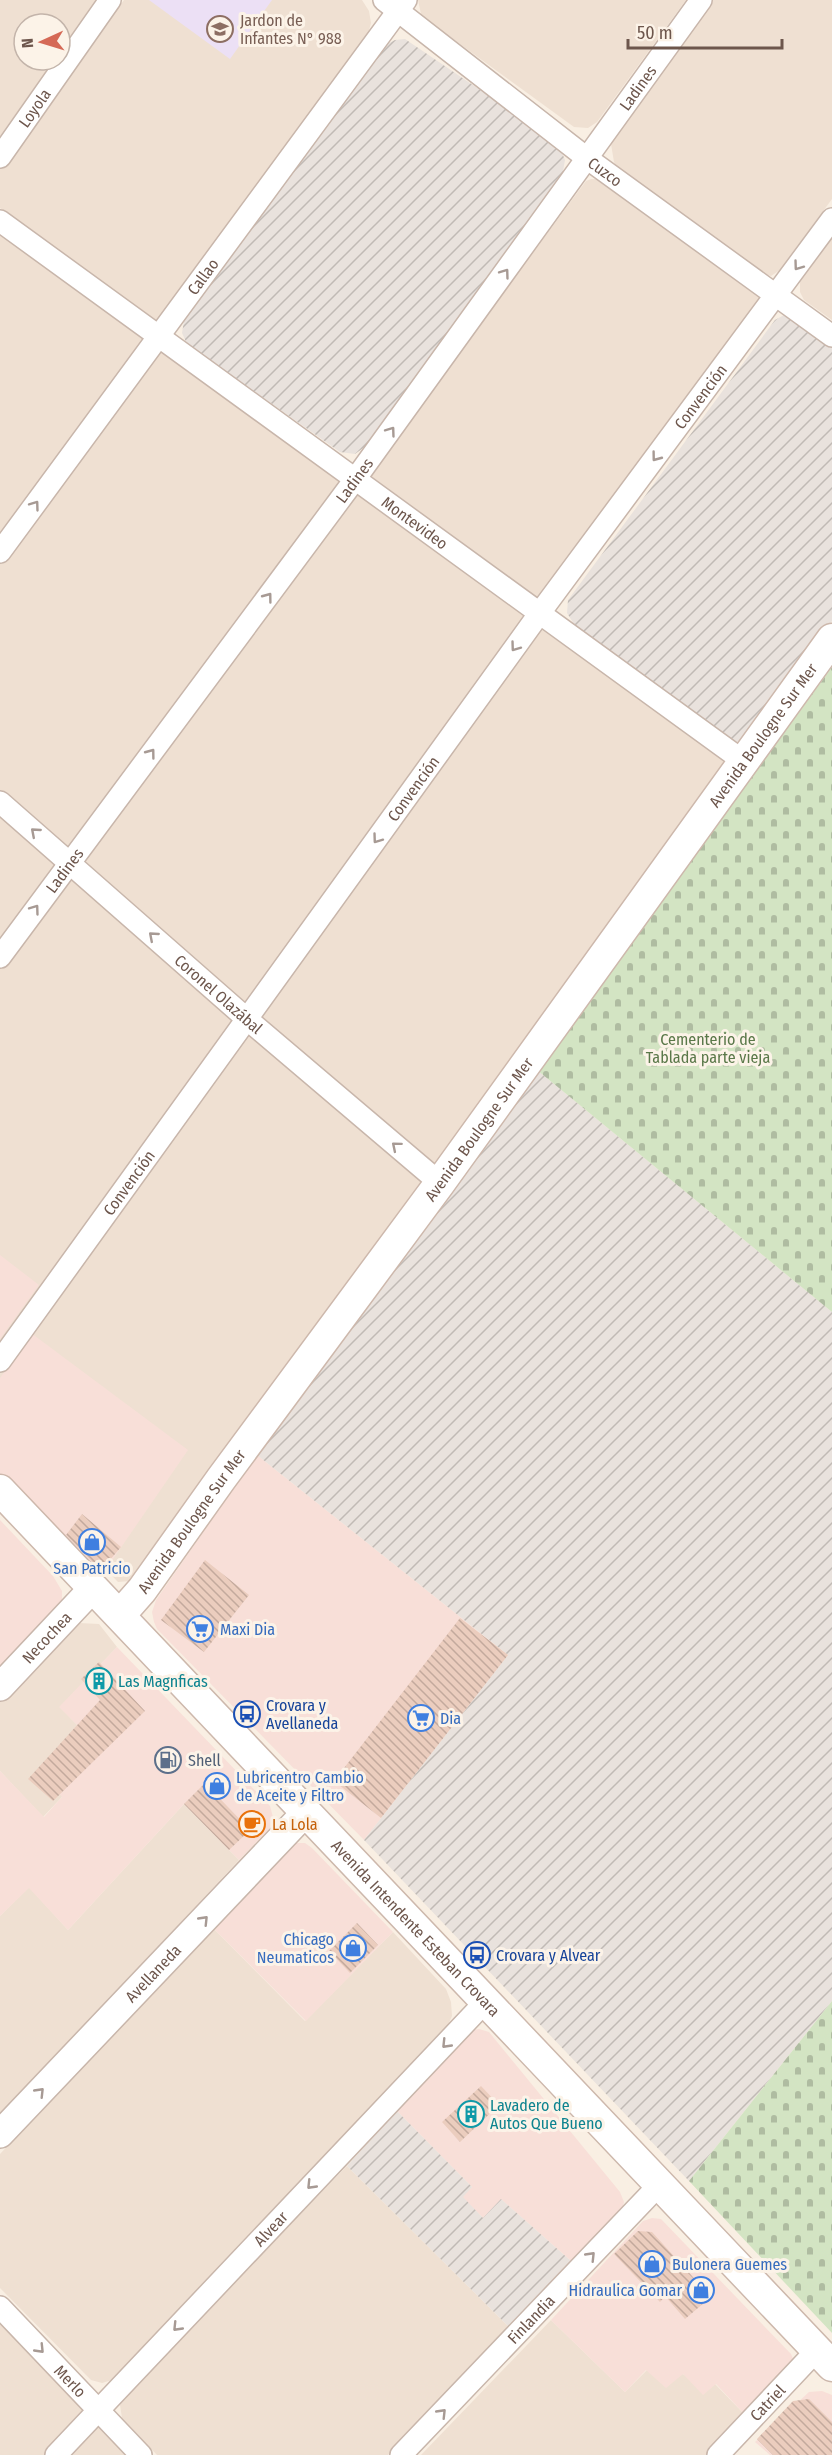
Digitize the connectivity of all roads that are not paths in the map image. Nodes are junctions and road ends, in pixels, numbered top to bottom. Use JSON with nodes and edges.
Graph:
{"nodes":[{"id":1,"x":110,"y":0,"type":"edge"},
{"id":2,"x":701,"y":0,"type":"edge"},
{"id":3,"x":396,"y":4,"type":"edge"},
{"id":4,"x":0,"y":157,"type":"edge"},
{"id":5,"x":588,"y":159,"type":"junction"},
{"id":6,"x":832,"y":219,"type":"edge"},
{"id":7,"x":0,"y":221,"type":"edge"},
{"id":8,"x":776,"y":296,"type":"junction"},
{"id":9,"x":158,"y":336,"type":"junction"},
{"id":10,"x":832,"y":336,"type":"edge"},
{"id":11,"x":357,"y":478,"type":"junction"},
{"id":12,"x":0,"y":552,"type":"edge"},
{"id":13,"x":539,"y":614,"type":"junction"},
{"id":14,"x":832,"y":639,"type":"edge"},
{"id":15,"x":742,"y":761,"type":"junction"},
{"id":16,"x":0,"y":802,"type":"edge"},
{"id":17,"x":69,"y":862,"type":"junction"},
{"id":18,"x":0,"y":957,"type":"edge"},
{"id":19,"x":247,"y":1019,"type":"junction"},
{"id":20,"x":440,"y":1184,"type":"junction"},
{"id":21,"x":0,"y":1361,"type":"edge"},
{"id":22,"x":0,"y":1490,"type":"edge"},
{"id":23,"x":93,"y":1588,"type":"junction"},
{"id":24,"x":120,"y":1615,"type":"junction"},
{"id":25,"x":0,"y":1687,"type":"edge"},
{"id":26,"x":306,"y":1812,"type":"junction"},
{"id":27,"x":486,"y":2001,"type":"junction"},
{"id":28,"x":0,"y":2134,"type":"edge"},
{"id":29,"x":660,"y":2184,"type":"junction"},
{"id":30,"x":0,"y":2307,"type":"edge"},
{"id":31,"x":825,"y":2358,"type":"edge"},
{"id":32,"x":98,"y":2410,"type":"junction"},
{"id":33,"x":56,"y":2455,"type":"edge"},
{"id":34,"x":141,"y":2455,"type":"edge"},
{"id":35,"x":401,"y":2455,"type":"edge"},
{"id":36,"x":718,"y":2455,"type":"edge"}],
"edges":[{"from":1,"to":4,"type":"street","name":"Loyola"},
{"from":2,"to":5,"type":"street","name":"Ladines"},
{"from":3,"to":5,"type":"street","name":"Cuzco"},
{"from":3,"to":9,"type":"street","name":"Callao"},
{"from":5,"to":8,"type":"street","name":"Cuzco"},
{"from":11,"to":5,"type":"street","name":"Ladines","one_way":true},
{"from":6,"to":8,"type":"street","name":"Convención","one_way":true},
{"from":7,"to":9,"type":"street","name":"Montevideo"},
{"from":8,"to":10,"type":"street","name":"Cuzco"},
{"from":8,"to":13,"type":"street","name":"Convención","one_way":true},
{"from":9,"to":11,"type":"street","name":"Montevideo"},
{"from":12,"to":9,"type":"street","name":"Callao","one_way":true},
{"from":11,"to":13,"type":"street","name":"Montevideo"},
{"from":17,"to":11,"type":"street","name":"Ladines","one_way":true},
{"from":13,"to":15,"type":"street","name":"Montevideo"},
{"from":13,"to":19,"type":"street","name":"Convención","one_way":true},
{"from":14,"to":15,"type":"main road","name":"Avenida Boulogne Sur Mer"},
{"from":15,"to":20,"type":"main road","name":"Avenida Boulogne Sur Mer"},
{"from":17,"to":16,"type":"street","name":"Coronel Olazábal","one_way":true},
{"from":18,"to":17,"type":"street","name":"Ladines","one_way":true},
{"from":19,"to":17,"type":"street","name":"Coronel Olazábal","one_way":true},
{"from":20,"to":19,"type":"street","name":"Coronel Olazábal","one_way":true},
{"from":19,"to":21,"type":"street","name":"Convención"},
{"from":20,"to":24,"type":"main road","name":"Avenida Boulogne Sur Mer"},
{"from":22,"to":23,"type":"main road","name":"Avenida Intendente Esteban Crovara"},
{"from":23,"to":24,"type":"main road","name":"Avenida Intendente Esteban Crovara"},
{"from":23,"to":25,"type":"street","name":"Necochea"},
{"from":24,"to":26,"type":"main road","name":"Avenida Intendente Esteban Crovara"},
{"from":26,"to":27,"type":"main road","name":"Avenida Intendente Esteban Crovara"},
{"from":28,"to":26,"type":"street","name":"Avellaneda","one_way":true},
{"from":27,"to":29,"type":"main road","name":"Avenida Intendente Esteban Crovara"},
{"from":27,"to":32,"type":"street","name":"Alvear","one_way":true},
{"from":29,"to":31,"type":"main road","name":"Avenida Intendente Esteban Crovara"},
{"from":35,"to":29,"type":"street","name":"Finlandia","one_way":true},
{"from":30,"to":32,"type":"street","name":"Merlo","one_way":true},
{"from":31,"to":36,"type":"street","name":"Catriel"},
{"from":32,"to":33,"type":"street","name":"Alvear"},
{"from":32,"to":34,"type":"street","name":"Merlo"}]}
